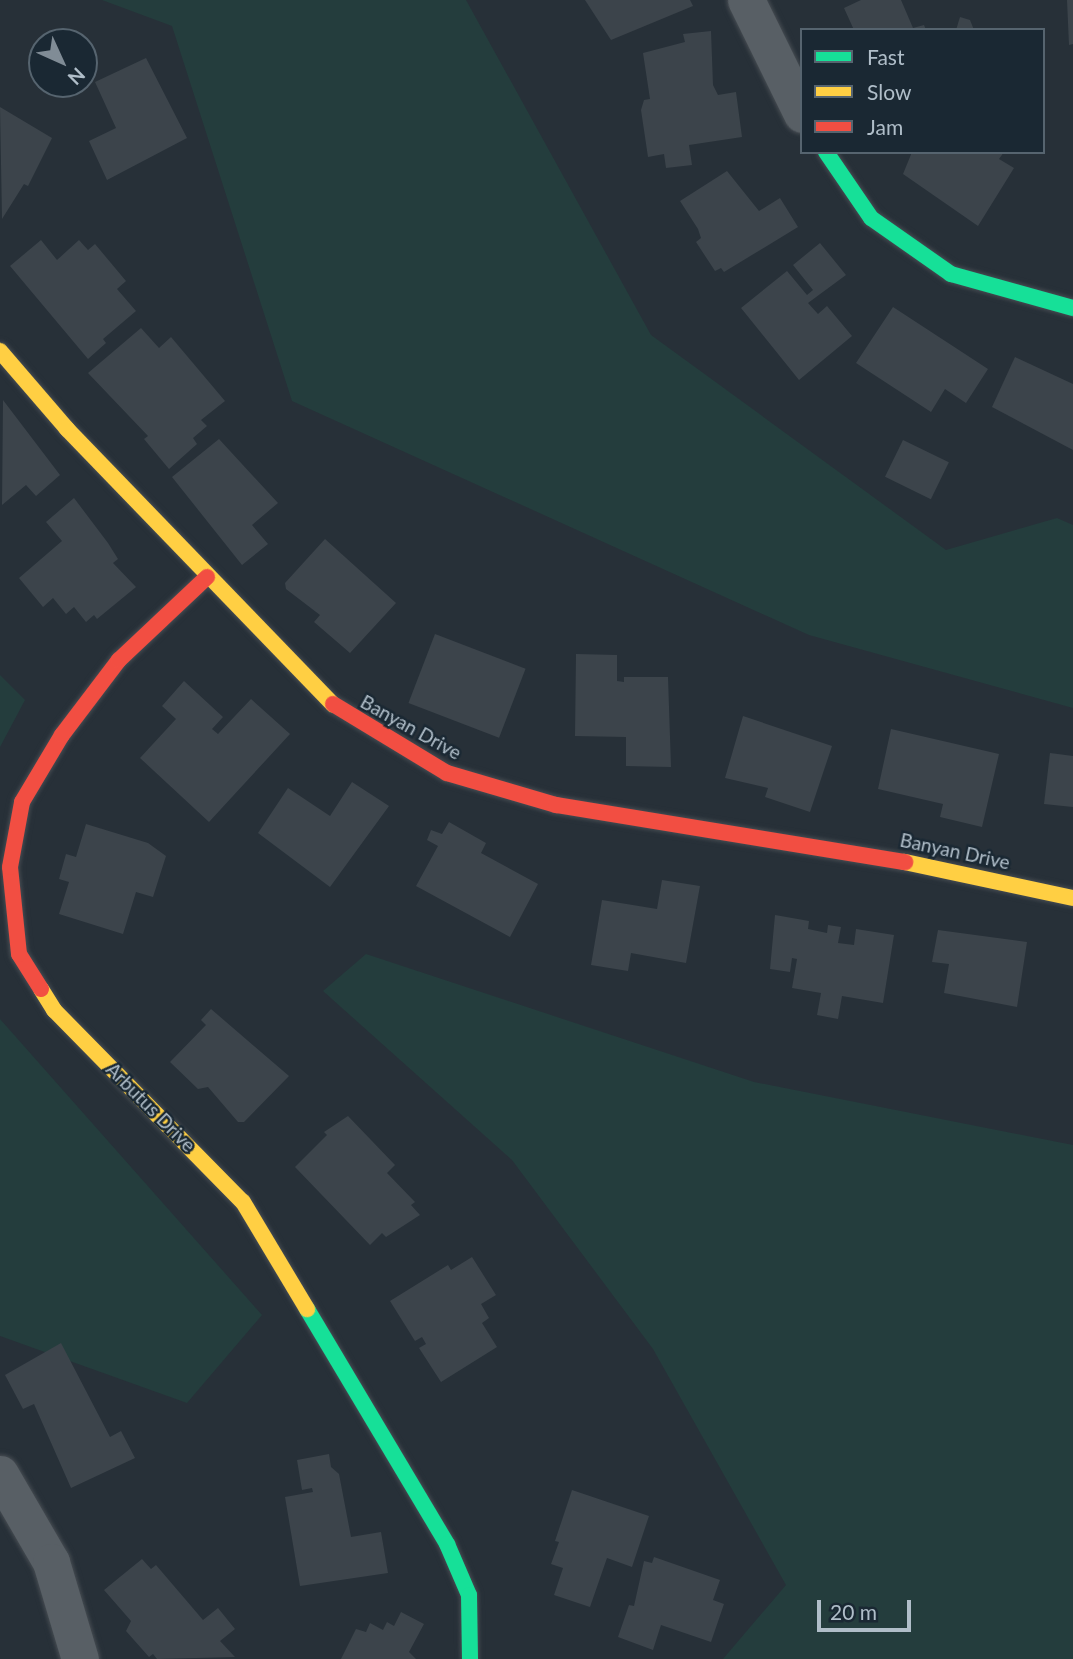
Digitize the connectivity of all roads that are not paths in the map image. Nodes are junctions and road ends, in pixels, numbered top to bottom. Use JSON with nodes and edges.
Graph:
{"nodes":[{"id":1,"x":746,"y":0,"type":"edge"},
{"id":2,"x":800,"y":110,"type":"edge"},
{"id":3,"x":827,"y":154,"type":"edge"},
{"id":4,"x":1073,"y":308,"type":"edge"},
{"id":5,"x":0,"y":351,"type":"edge"},
{"id":6,"x":207,"y":577,"type":"junction"},
{"id":7,"x":1073,"y":898,"type":"edge"},
{"id":8,"x":0,"y":1474,"type":"edge"},
{"id":9,"x":80,"y":1659,"type":"edge"},
{"id":10,"x":470,"y":1659,"type":"edge"}],
"edges":[{"from":1,"to":2,"type":"street"},
{"from":3,"to":4,"type":"street"},
{"from":5,"to":6,"type":"street","name":"Banyan Drive"},
{"from":6,"to":7,"type":"street","name":"Banyan Drive"},
{"from":6,"to":10,"type":"street","name":"Arbutus Drive"},
{"from":8,"to":9,"type":"street"}]}
